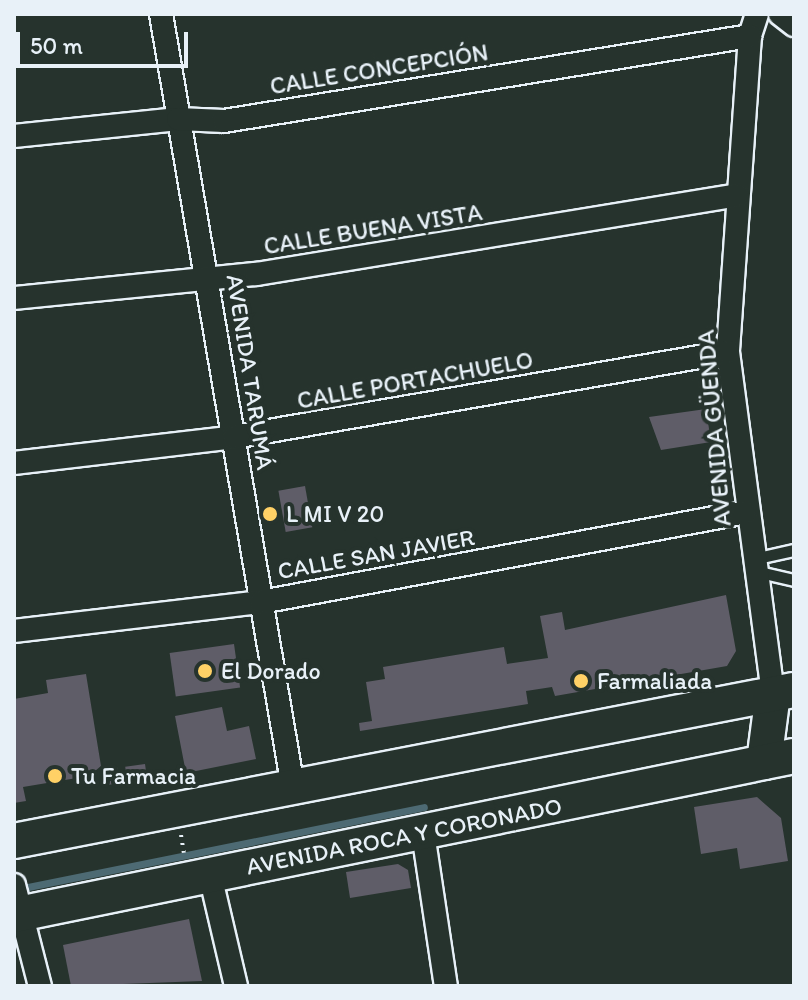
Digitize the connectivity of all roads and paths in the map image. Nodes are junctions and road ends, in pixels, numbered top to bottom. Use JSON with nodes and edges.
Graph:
{"nodes":[{"id":1,"x":161,"y":14,"type":"edge"},
{"id":2,"x":757,"y":14,"type":"edge"},
{"id":3,"x":780,"y":14,"type":"edge"},
{"id":4,"x":794,"y":25,"type":"edge"},
{"id":5,"x":750,"y":36,"type":"junction"},
{"id":6,"x":178,"y":119,"type":"junction"},
{"id":7,"x":14,"y":136,"type":"edge"},
{"id":8,"x":738,"y":195,"type":"junction"},
{"id":9,"x":207,"y":275,"type":"junction"},
{"id":10,"x":14,"y":298,"type":"edge"},
{"id":11,"x":728,"y":352,"type":"junction"},
{"id":12,"x":234,"y":437,"type":"junction"},
{"id":13,"x":14,"y":463,"type":"edge"},
{"id":14,"x":745,"y":512,"type":"junction"},
{"id":15,"x":794,"y":550,"type":"edge"},
{"id":16,"x":753,"y":565,"type":"junction"},
{"id":17,"x":794,"y":580,"type":"edge"},
{"id":18,"x":261,"y":602,"type":"junction"},
{"id":19,"x":14,"y":631,"type":"edge"},
{"id":20,"x":784,"y":692,"type":"edge"},
{"id":21,"x":786,"y":759,"type":"edge"},
{"id":22,"x":293,"y":787,"type":"junction"},
{"id":23,"x":423,"y":833,"type":"junction"},
{"id":24,"x":14,"y":841,"type":"edge"},
{"id":25,"x":210,"y":875,"type":"junction"},
{"id":26,"x":17,"y":905,"type":"edge"},
{"id":27,"x":40,"y":986,"type":"edge"},
{"id":28,"x":236,"y":986,"type":"edge"},
{"id":29,"x":446,"y":986,"type":"edge"}],
"edges":[{"from":1,"to":6,"type":"street","name":"AVENIDA TARUMÁ"},
{"from":2,"to":5,"type":"street","name":"AVENIDA GÜENDA"},
{"from":3,"to":4,"type":"street"},
{"from":5,"to":6,"type":"street","name":"CALLE CONCEPCIÓN"},
{"from":5,"to":8,"type":"street","name":"AVENIDA GÜENDA"},
{"from":6,"to":7,"type":"street","name":"CALLE CONCEPCIÓN"},
{"from":6,"to":9,"type":"street","name":"AVENIDA TARUMÁ"},
{"from":8,"to":9,"type":"street","name":"CALLE BUENA VISTA"},
{"from":8,"to":11,"type":"street","name":"AVENIDA GÜENDA"},
{"from":9,"to":10,"type":"street","name":"CALLE BUENA VISTA"},
{"from":9,"to":12,"type":"street","name":"AVENIDA TARUMÁ"},
{"from":11,"to":12,"type":"street","name":"CALLE PORTACHUELO"},
{"from":11,"to":14,"type":"street","name":"AVENIDA GÜENDA"},
{"from":12,"to":13,"type":"street","name":"CALLE PORTACHUELO"},
{"from":12,"to":18,"type":"street","name":"AVENIDA TARUMÁ"},
{"from":14,"to":16,"type":"street","name":"AVENIDA GÜENDA"},
{"from":14,"to":18,"type":"street","name":"CALLE SAN JAVIER"},
{"from":15,"to":16,"type":"lane"},
{"from":16,"to":17,"type":"lane"},
{"from":16,"to":20,"type":"street","name":"AVENIDA GÜENDA"},
{"from":18,"to":19,"type":"street","name":"CALLE SAN JAVIER"},
{"from":18,"to":22,"type":"street","name":"AVENIDA TARUMÁ"},
{"from":20,"to":21,"type":"main road"},
{"from":20,"to":22,"type":"main road"},
{"from":21,"to":23,"type":"main road","name":"AVENIDA ROCA Y CORONADO"},
{"from":22,"to":24,"type":"main road"},
{"from":23,"to":25,"type":"main road","name":"AVENIDA ROCA Y CORONADO"},
{"from":23,"to":29,"type":"street"},
{"from":25,"to":26,"type":"main road","name":"AVENIDA ROCA Y CORONADO"},
{"from":25,"to":28,"type":"street"},
{"from":26,"to":27,"type":"street"}]}
